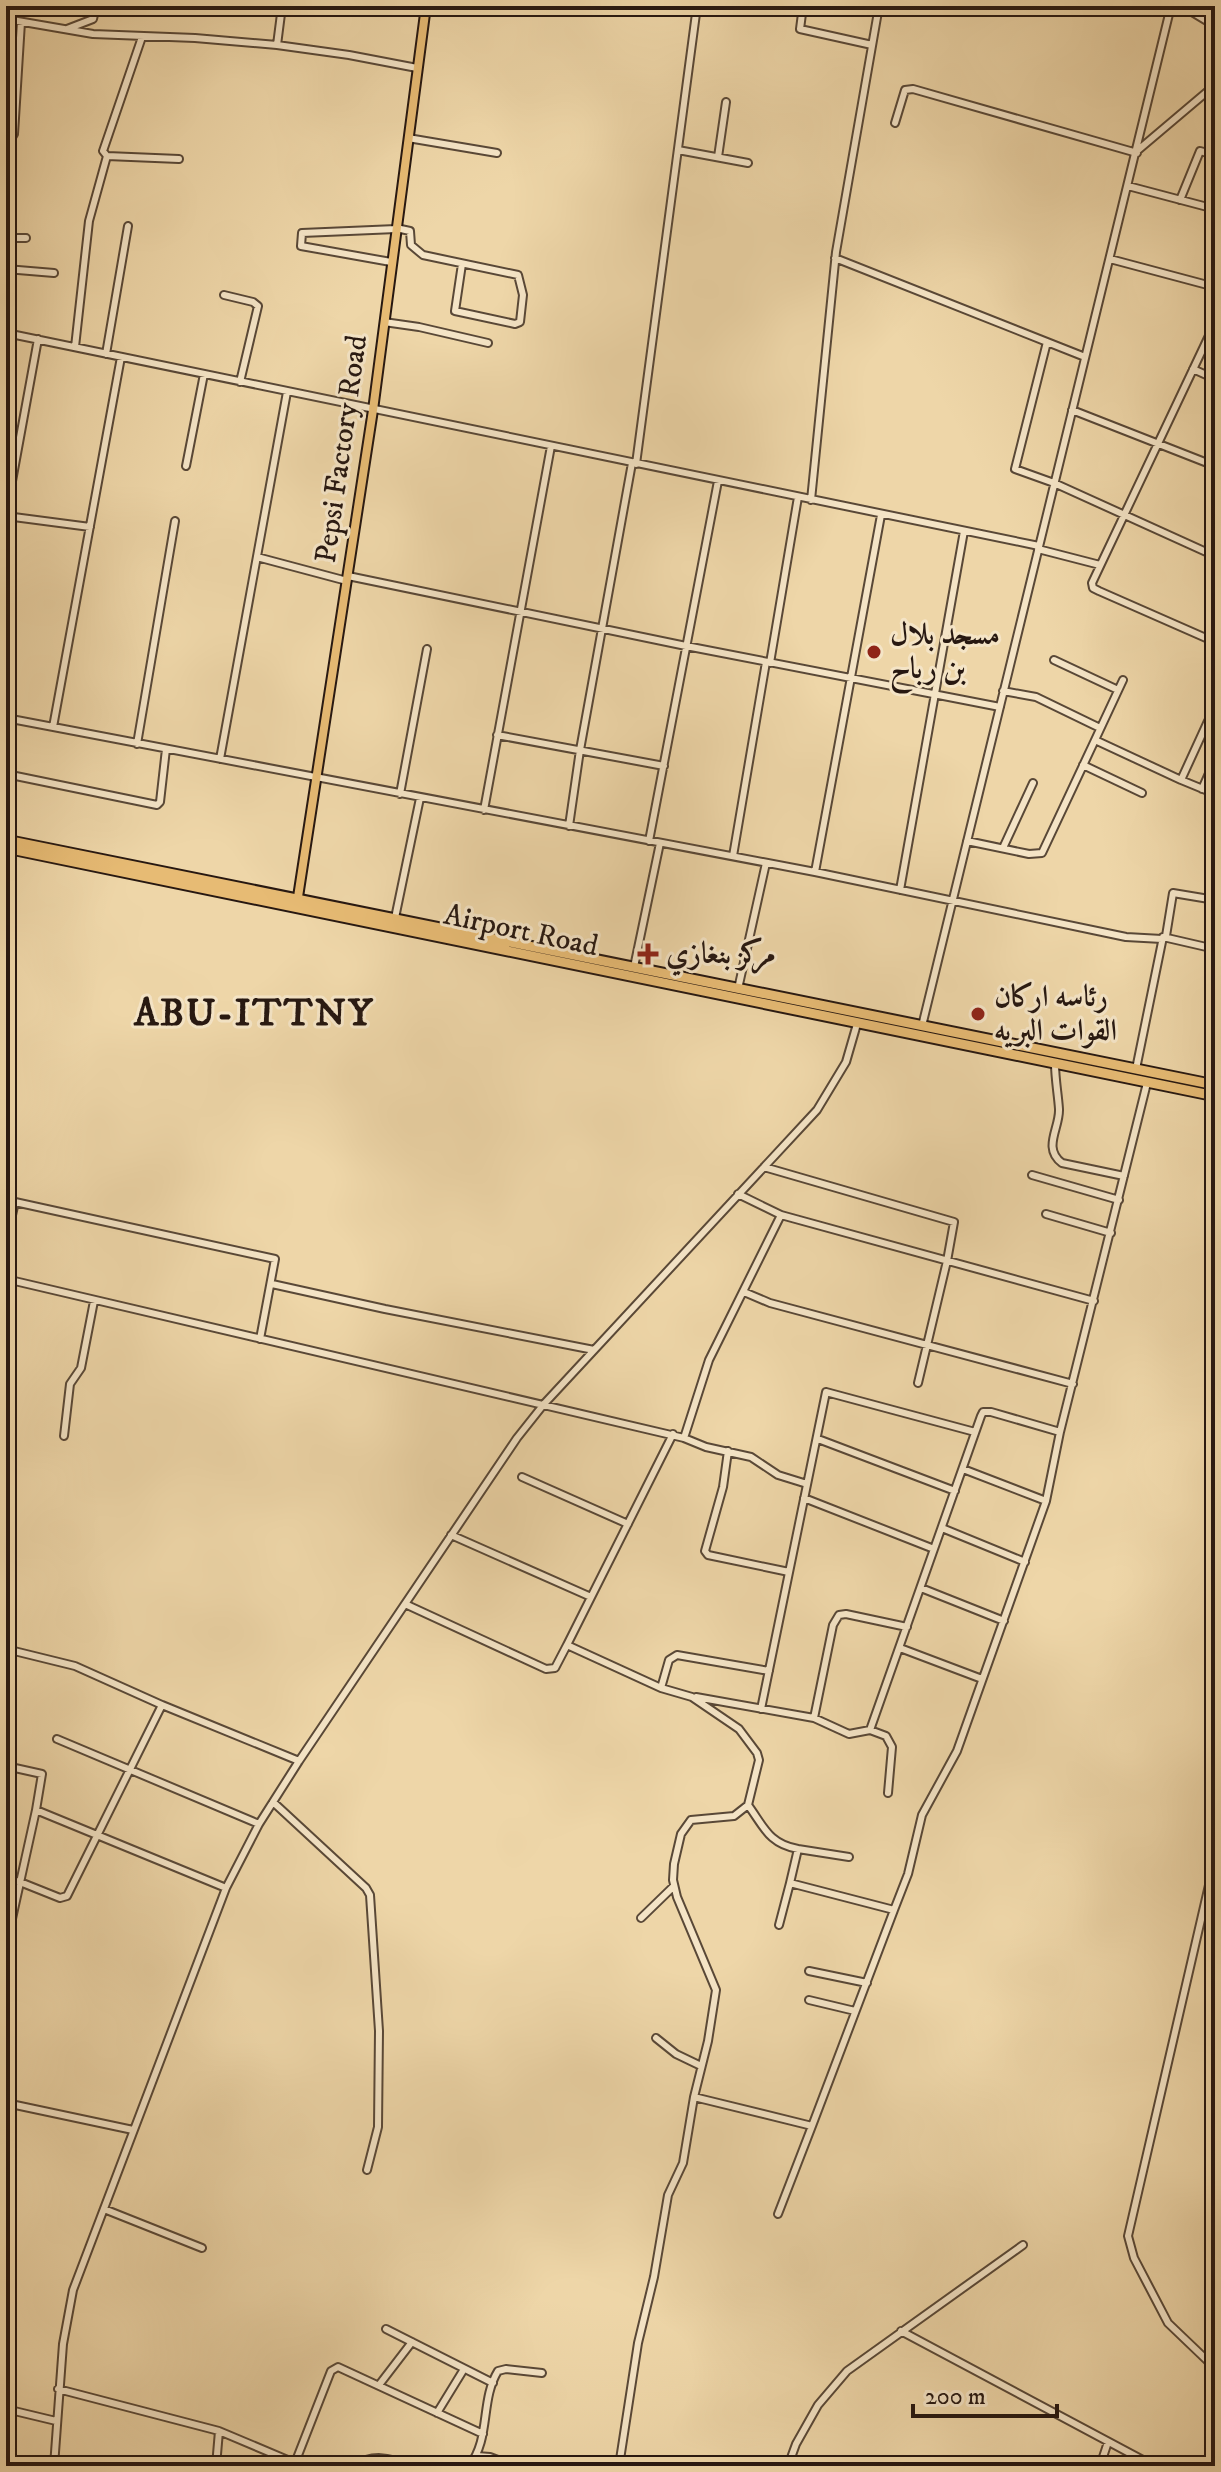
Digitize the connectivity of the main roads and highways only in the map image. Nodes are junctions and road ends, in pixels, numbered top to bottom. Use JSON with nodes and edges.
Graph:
{"nodes":[{"id":1,"x":426,"y":6,"type":"edge"},
{"id":2,"x":6,"y":840,"type":"edge"},
{"id":3,"x":6,"y":849,"type":"edge"},
{"id":4,"x":77,"y":858,"type":"junction"},
{"id":5,"x":298,"y":897,"type":"junction"},
{"id":6,"x":1215,"y":1085,"type":"edge"},
{"id":7,"x":1215,"y":1096,"type":"edge"}],
"edges":[{"from":1,"to":5,"type":"main road","name":"Pepsi Factory Road"},
{"from":2,"to":4,"type":"highway","name":"Airport Road"},
{"from":3,"to":4,"type":"highway","name":"Airport Road"},
{"from":4,"to":5,"type":"highway","name":"Airport Road"},
{"from":4,"to":7,"type":"highway","name":"Airport Road"},
{"from":5,"to":6,"type":"highway","name":"Airport Road"}]}
